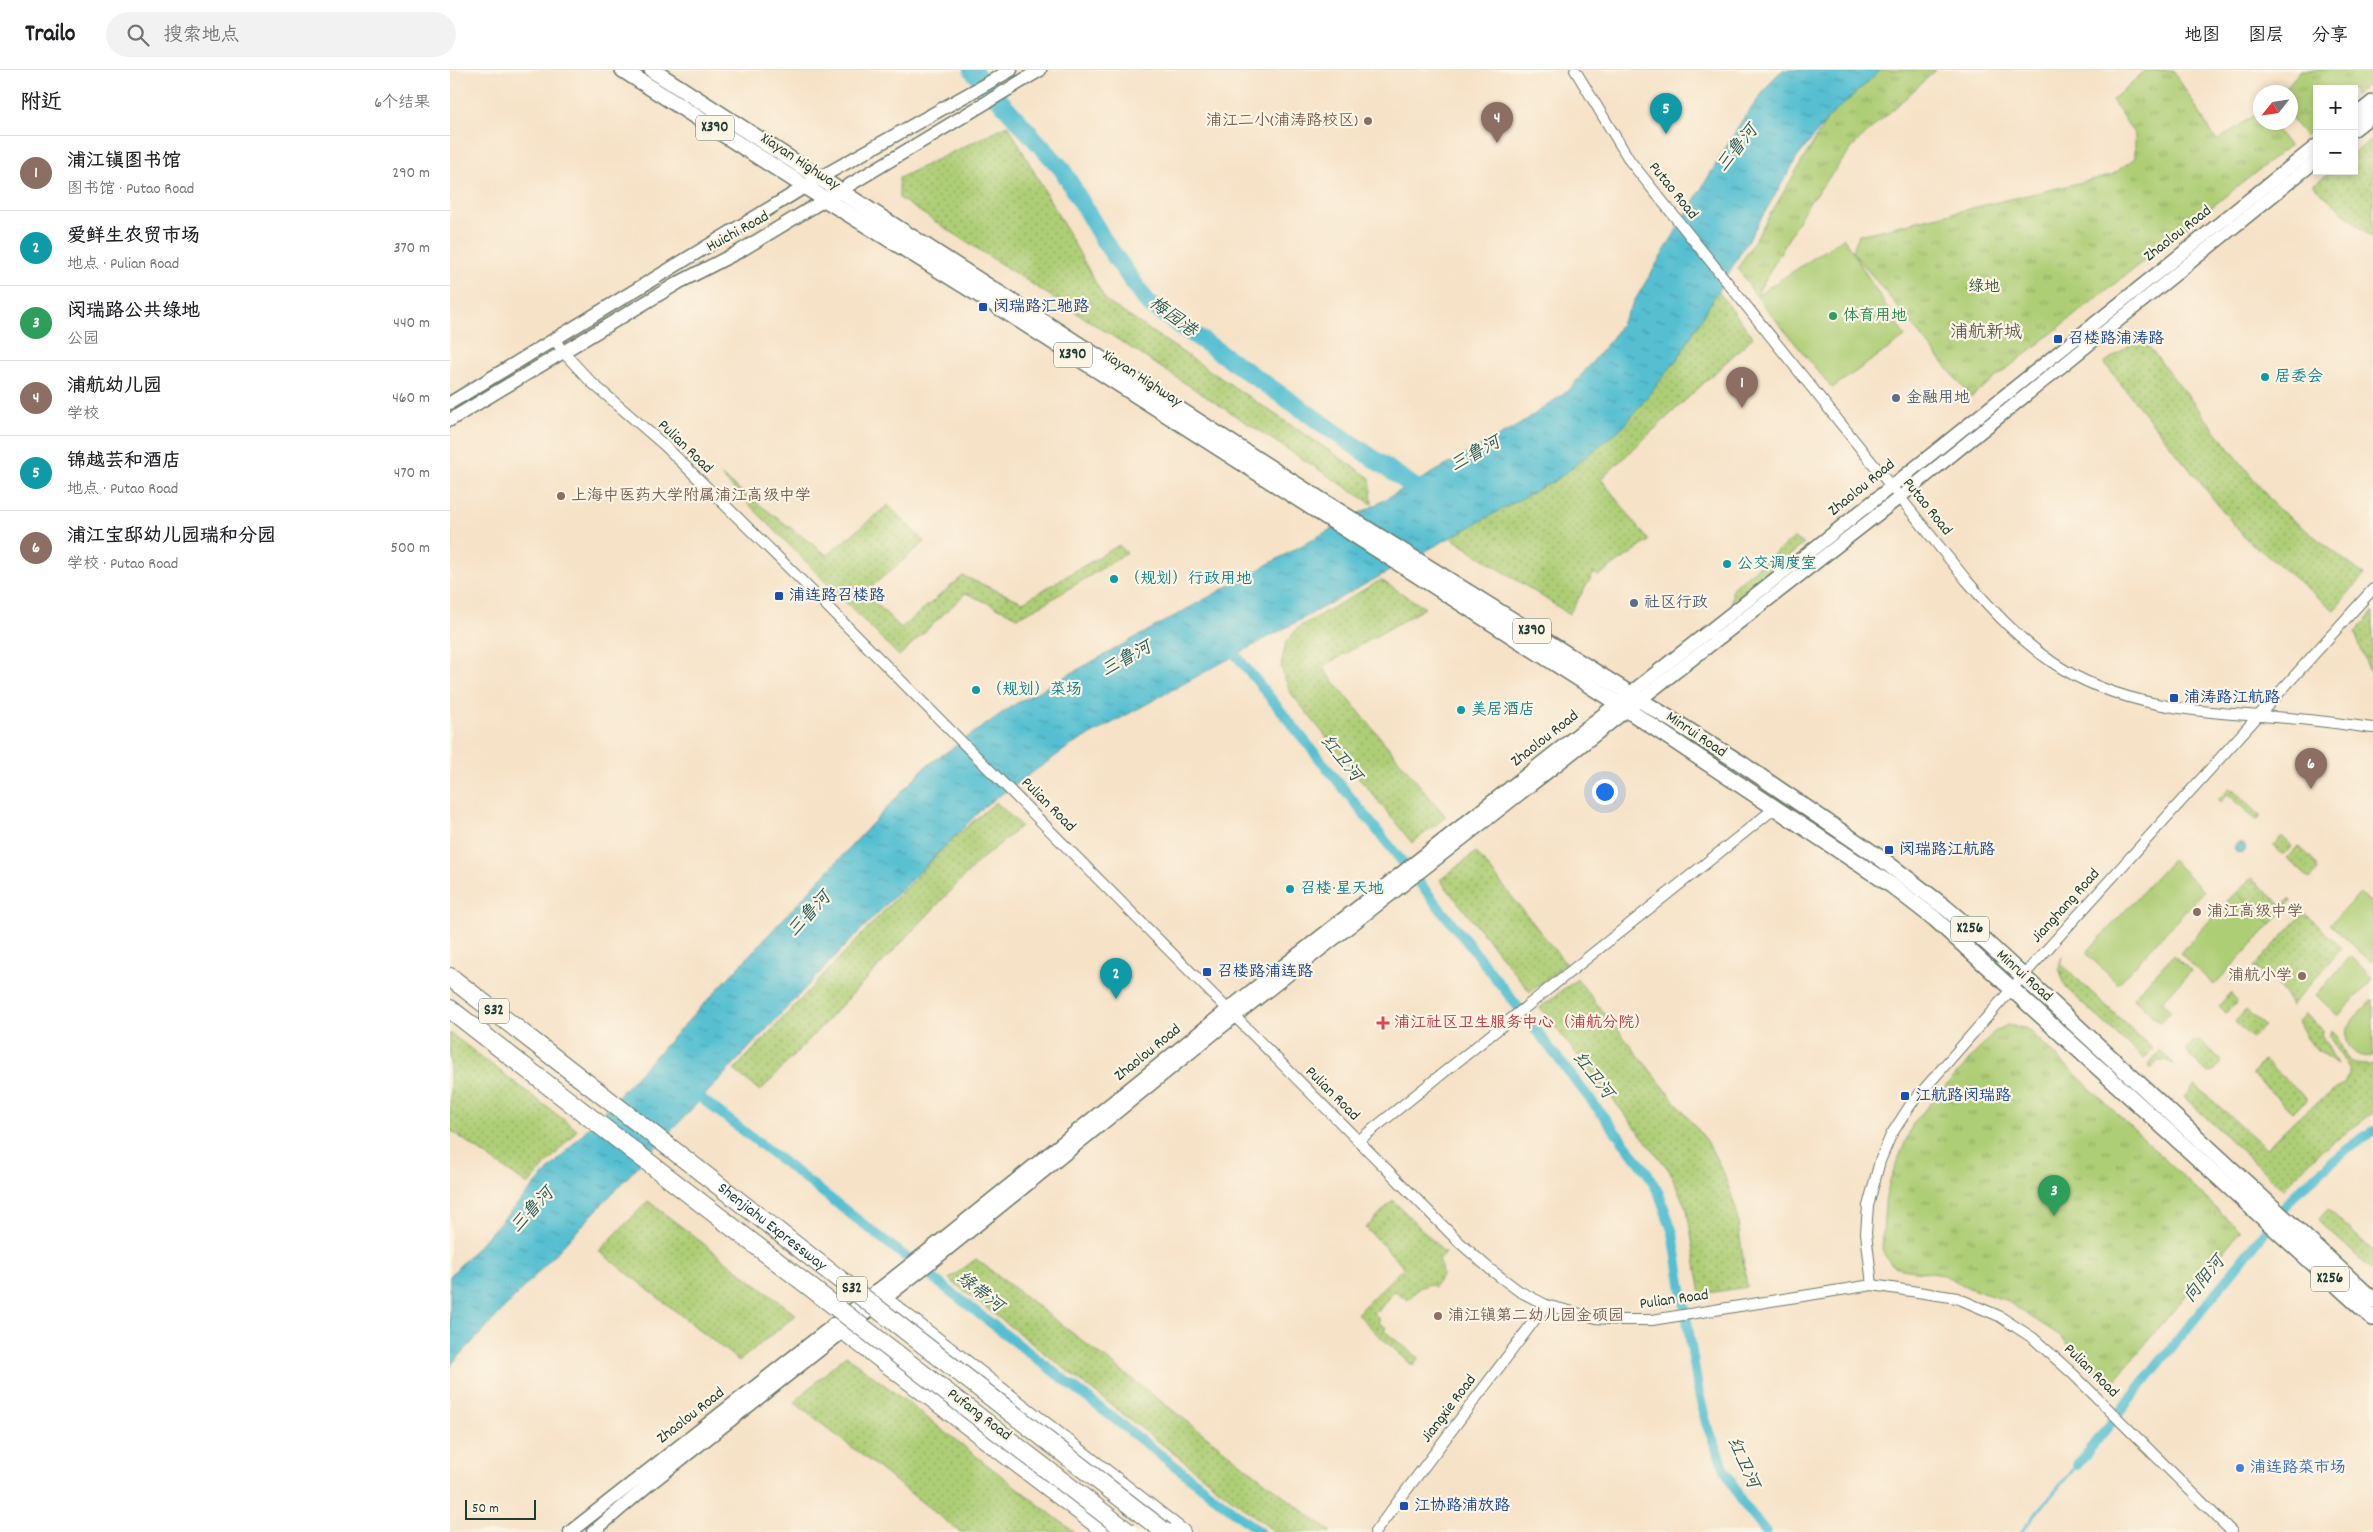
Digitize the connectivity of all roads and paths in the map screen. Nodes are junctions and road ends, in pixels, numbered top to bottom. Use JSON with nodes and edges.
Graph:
{"nodes":[{"id":1,"x":623,"y":70,"type":"edge"},
{"id":2,"x":652,"y":70,"type":"edge"},
{"id":3,"x":1011,"y":70,"type":"edge"},
{"id":4,"x":1040,"y":70,"type":"edge"},
{"id":5,"x":1575,"y":70,"type":"edge"},
{"id":6,"x":2373,"y":101,"type":"edge"},
{"id":7,"x":2358,"y":113,"type":"edge"},
{"id":8,"x":2373,"y":115,"type":"edge"},
{"id":9,"x":2358,"y":127,"type":"edge"},
{"id":10,"x":2313,"y":148,"type":"edge"},
{"id":11,"x":2313,"y":163,"type":"edge"},
{"id":12,"x":821,"y":177,"type":"junction"},
{"id":13,"x":807,"y":186,"type":"junction"},
{"id":14,"x":841,"y":191,"type":"junction"},
{"id":15,"x":826,"y":200,"type":"junction"},
{"id":16,"x":555,"y":340,"type":"junction"},
{"id":17,"x":564,"y":353,"type":"junction"},
{"id":18,"x":450,"y":403,"type":"edge"},
{"id":19,"x":450,"y":420,"type":"edge"},
{"id":20,"x":1890,"y":486,"type":"junction"},
{"id":21,"x":1900,"y":497,"type":"junction"},
{"id":22,"x":1344,"y":521,"type":"junction"},
{"id":23,"x":2373,"y":589,"type":"edge"},
{"id":24,"x":1635,"y":697,"type":"junction"},
{"id":25,"x":1623,"y":707,"type":"junction"},
{"id":26,"x":2257,"y":717,"type":"junction"},
{"id":27,"x":2373,"y":728,"type":"edge"},
{"id":28,"x":1776,"y":808,"type":"junction"},
{"id":29,"x":2023,"y":976,"type":"junction"},
{"id":30,"x":450,"y":977,"type":"edge"},
{"id":31,"x":2013,"y":989,"type":"junction"},
{"id":32,"x":450,"y":1009,"type":"edge"},
{"id":33,"x":1231,"y":1013,"type":"junction"},
{"id":34,"x":1358,"y":1141,"type":"junction"},
{"id":35,"x":2261,"y":1205,"type":"junction"},
{"id":36,"x":2292,"y":1234,"type":"junction"},
{"id":37,"x":1872,"y":1285,"type":"junction"},
{"id":38,"x":880,"y":1295,"type":"junction"},
{"id":39,"x":2373,"y":1300,"type":"edge"},
{"id":40,"x":1546,"y":1305,"type":"junction"},
{"id":41,"x":2373,"y":1318,"type":"edge"},
{"id":42,"x":837,"y":1329,"type":"junction"},
{"id":43,"x":1164,"y":1530,"type":"edge"},
{"id":44,"x":570,"y":1532,"type":"edge"},
{"id":45,"x":593,"y":1532,"type":"edge"},
{"id":46,"x":1104,"y":1532,"type":"edge"},
{"id":47,"x":1128,"y":1532,"type":"edge"},
{"id":48,"x":1183,"y":1532,"type":"edge"},
{"id":49,"x":1375,"y":1532,"type":"edge"},
{"id":50,"x":2232,"y":1532,"type":"edge"}],
"edges":[{"from":1,"to":13,"type":"main road","name":"Xiayan Highway","number":"X390"},
{"from":2,"to":12,"type":"main road","name":"Xiayan Highway","number":"X390"},
{"from":3,"to":12,"type":"street","name":"Huichi Road"},
{"from":4,"to":14,"type":"street","name":"Huichi Road"},
{"from":5,"to":20,"type":"street","name":"Putao Road"},
{"from":6,"to":7,"type":"street"},
{"from":8,"to":9,"type":"street"},
{"from":10,"to":20,"type":"street","name":"Zhaolou Road"},
{"from":11,"to":21,"type":"street","name":"Zhaolou Road"},
{"from":12,"to":13,"type":"street","name":"Huichi Road"},
{"from":12,"to":14,"type":"main road","name":"Xiayan Highway","number":"X390"},
{"from":13,"to":15,"type":"main road","name":"Xiayan Highway","number":"X390"},
{"from":13,"to":16,"type":"street","name":"Huichi Road"},
{"from":14,"to":15,"type":"street","name":"Huichi Road"},
{"from":14,"to":22,"type":"main road","name":"Xiayan Highway","number":"X390"},
{"from":15,"to":17,"type":"street","name":"Huichi Road"},
{"from":15,"to":22,"type":"main road","name":"Xiayan Highway","number":"X390"},
{"from":16,"to":17,"type":"street","name":"Pulian Road"},
{"from":16,"to":18,"type":"street","name":"Huichi Road"},
{"from":17,"to":19,"type":"street","name":"Huichi Road"},
{"from":17,"to":33,"type":"street","name":"Pulian Road"},
{"from":20,"to":21,"type":"street","name":"Putao Road"},
{"from":20,"to":24,"type":"street","name":"Zhaolou Road"},
{"from":21,"to":24,"type":"street","name":"Zhaolou Road"},
{"from":21,"to":26,"type":"street","name":"Putao Road"},
{"from":22,"to":24,"type":"main road","name":"Xiayan Highway","number":"X390"},
{"from":22,"to":25,"type":"main road","name":"Xiayan Highway","number":"X390"},
{"from":23,"to":26,"type":"street","name":"Jianghang Road"},
{"from":24,"to":25,"type":"street","name":"Zhaolou Road"},
{"from":24,"to":29,"type":"main road","name":"Minrui Road","number":"X256"},
{"from":25,"to":28,"type":"main road","name":"Minrui Road","number":"X256"},
{"from":25,"to":33,"type":"street","name":"Zhaolou Road"},
{"from":26,"to":27,"type":"street","name":"Putao Road"},
{"from":26,"to":29,"type":"street","name":"Jianghang Road"},
{"from":28,"to":31,"type":"main road","name":"Minrui Road","number":"X256"},
{"from":28,"to":34,"type":"street"},
{"from":29,"to":31,"type":"street","name":"Jianghang Road"},
{"from":29,"to":35,"type":"main road","name":"Minrui Road","number":"X256"},
{"from":30,"to":43,"type":"highway","name":"Shenjiahu Expressway","number":"S32","bridge":true},
{"from":31,"to":35,"type":"main road","name":"Minrui Road","number":"X256"},
{"from":31,"to":37,"type":"street","name":"Jianghang Road"},
{"from":32,"to":47,"type":"highway","name":"Shenjiahu Expressway","number":"S32","bridge":true},
{"from":33,"to":34,"type":"street","name":"Pulian Road"},
{"from":33,"to":38,"type":"street","name":"Zhaolou Road"},
{"from":34,"to":40,"type":"street","name":"Pulian Road"},
{"from":35,"to":36,"type":"main road","name":"Minrui Road","number":"X256"},
{"from":36,"to":39,"type":"main road","name":"Minrui Road","number":"X256"},
{"from":36,"to":41,"type":"main road","name":"Minrui Road","number":"X256"},
{"from":37,"to":40,"type":"street","name":"Pulian Road"},
{"from":37,"to":50,"type":"street","name":"Pulian Road"},
{"from":38,"to":42,"type":"street"},
{"from":38,"to":48,"type":"main road"},
{"from":40,"to":49,"type":"street","name":"Jiangxie Road"},
{"from":42,"to":44,"type":"street","name":"Zhaolou Road"},
{"from":42,"to":45,"type":"street","name":"Zhaolou Road"},
{"from":42,"to":46,"type":"main road","name":"Pufang Road"}]}
